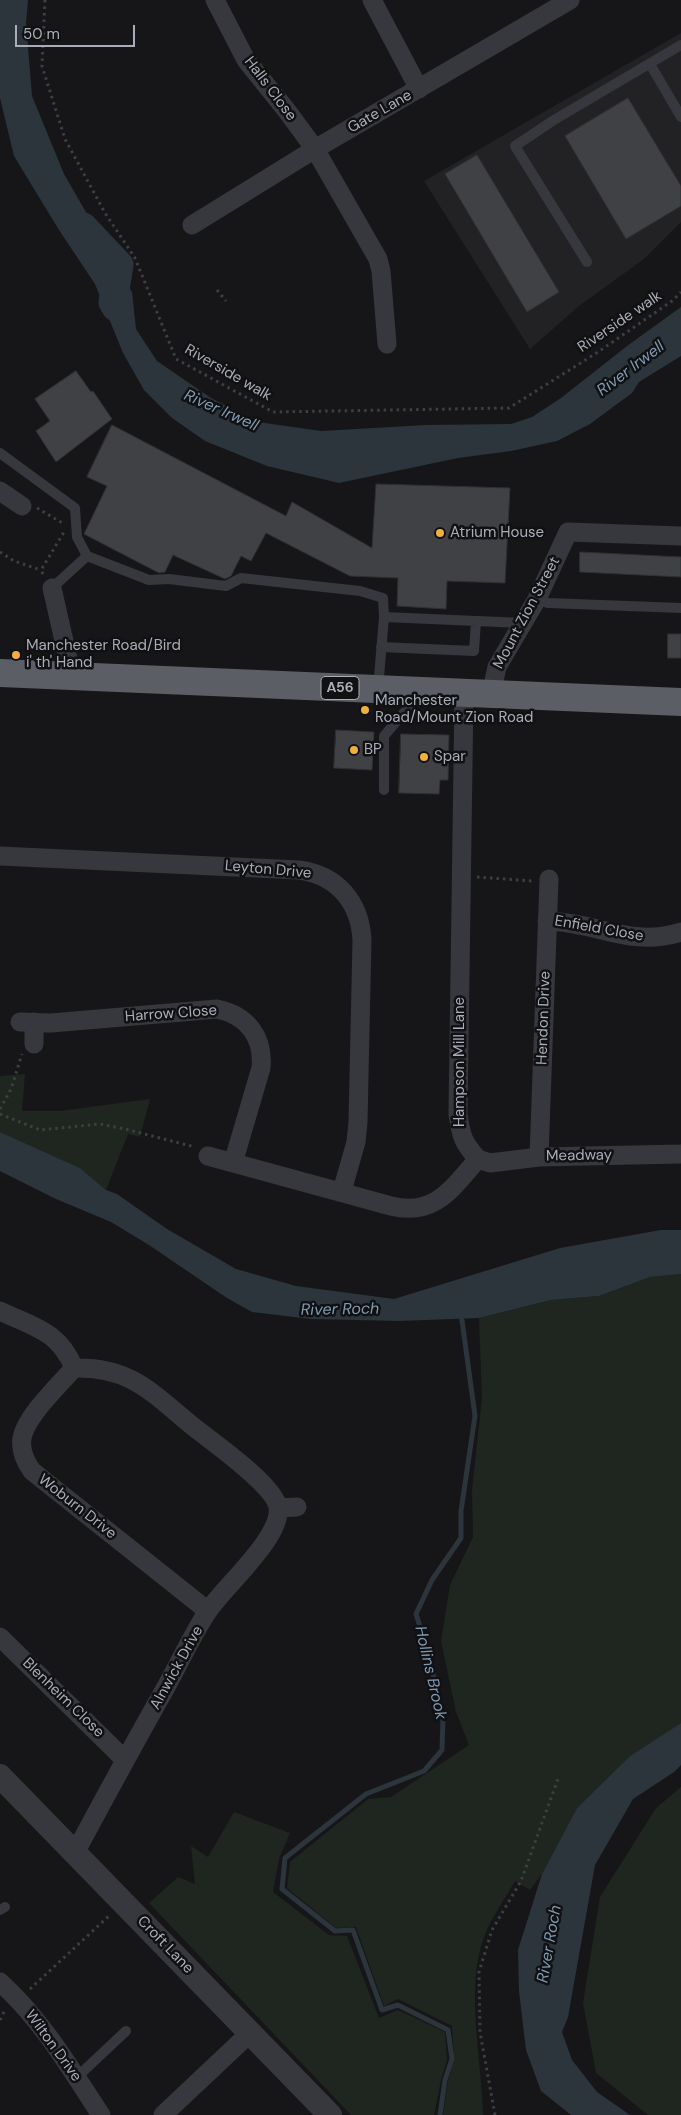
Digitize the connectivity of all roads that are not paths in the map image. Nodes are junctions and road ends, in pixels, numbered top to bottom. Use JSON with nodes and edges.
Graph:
{"nodes":[{"id":1,"x":215,"y":0,"type":"edge"},
{"id":2,"x":372,"y":0,"type":"edge"},
{"id":3,"x":570,"y":0,"type":"edge"},
{"id":4,"x":681,"y":45,"type":"edge"},
{"id":5,"x":650,"y":64,"type":"junction"},
{"id":6,"x":419,"y":90,"type":"junction"},
{"id":7,"x":681,"y":118,"type":"edge"},
{"id":8,"x":315,"y":149,"type":"junction"},
{"id":9,"x":192,"y":225,"type":"dead end"},
{"id":10,"x":587,"y":262,"type":"dead end"},
{"id":11,"x":387,"y":344,"type":"dead end"},
{"id":12,"x":0,"y":453,"type":"edge"},
{"id":13,"x":0,"y":491,"type":"edge"},
{"id":14,"x":22,"y":506,"type":"road end"},
{"id":15,"x":681,"y":536,"type":"edge"},
{"id":16,"x":87,"y":556,"type":"junction"},
{"id":17,"x":52,"y":588,"type":"joint"},
{"id":18,"x":537,"y":599,"type":"junction"},
{"id":19,"x":681,"y":608,"type":"edge"},
{"id":20,"x":384,"y":617,"type":"junction"},
{"id":21,"x":476,"y":621,"type":"junction"},
{"id":22,"x":523,"y":623,"type":"junction"},
{"id":23,"x":381,"y":647,"type":"junction"},
{"id":24,"x":0,"y":673,"type":"edge"},
{"id":25,"x":72,"y":676,"type":"junction"},
{"id":26,"x":378,"y":690,"type":"junction"},
{"id":27,"x":422,"y":692,"type":"junction"},
{"id":28,"x":464,"y":694,"type":"junction"},
{"id":29,"x":491,"y":695,"type":"junction"},
{"id":30,"x":681,"y":702,"type":"edge"},
{"id":31,"x":384,"y":790,"type":"dead end"},
{"id":32,"x":0,"y":856,"type":"edge"},
{"id":33,"x":549,"y":881,"type":"road end"},
{"id":34,"x":547,"y":921,"type":"junction"},
{"id":35,"x":681,"y":932,"type":"edge"},
{"id":36,"x":34,"y":1044,"type":"road end"},
{"id":37,"x":681,"y":1154,"type":"edge"},
{"id":38,"x":208,"y":1156,"type":"road end"},
{"id":39,"x":539,"y":1157,"type":"junction"},
{"id":40,"x":478,"y":1159,"type":"junction"},
{"id":41,"x":233,"y":1163,"type":"junction"},
{"id":42,"x":342,"y":1191,"type":"junction"},
{"id":43,"x":0,"y":1311,"type":"edge"},
{"id":44,"x":74,"y":1368,"type":"junction"},
{"id":45,"x":297,"y":1507,"type":"dead end"},
{"id":46,"x":278,"y":1508,"type":"junction"},
{"id":47,"x":208,"y":1611,"type":"junction"},
{"id":48,"x":0,"y":1637,"type":"edge"},
{"id":49,"x":125,"y":1760,"type":"junction"},
{"id":50,"x":0,"y":1776,"type":"edge"},
{"id":51,"x":75,"y":1853,"type":"junction"},
{"id":52,"x":0,"y":1982,"type":"edge"},
{"id":53,"x":126,"y":2032,"type":"dead end"},
{"id":54,"x":250,"y":2033,"type":"junction"},
{"id":55,"x":76,"y":2078,"type":"junction"},
{"id":56,"x":101,"y":2115,"type":"edge"},
{"id":57,"x":163,"y":2115,"type":"edge"},
{"id":58,"x":330,"y":2115,"type":"edge"}],
"edges":[{"from":1,"to":8,"type":"street","name":"Halls Close"},
{"from":2,"to":6,"type":"street"},
{"from":3,"to":6,"type":"street","name":"Gate Lane"},
{"from":4,"to":5,"type":"lane"},
{"from":5,"to":7,"type":"lane"},
{"from":5,"to":10,"type":"lane"},
{"from":6,"to":8,"type":"street","name":"Gate Lane"},
{"from":8,"to":9,"type":"street","name":"Gate Lane"},
{"from":8,"to":11,"type":"street","name":"Halls Close"},
{"from":12,"to":16,"type":"lane"},
{"from":13,"to":14,"type":"street"},
{"from":15,"to":18,"type":"street","name":"Mount Zion Street"},
{"from":16,"to":17,"type":"lane"},
{"from":16,"to":20,"type":"lane"},
{"from":17,"to":25,"type":"street"},
{"from":18,"to":19,"type":"lane"},
{"from":18,"to":22,"type":"street","name":"Mount Zion Street"},
{"from":20,"to":21,"type":"lane"},
{"from":20,"to":23,"type":"lane"},
{"from":21,"to":22,"type":"lane"},
{"from":21,"to":23,"type":"lane"},
{"from":22,"to":29,"type":"street","name":"Mount Zion Street"},
{"from":23,"to":26,"type":"lane"},
{"from":24,"to":25,"type":"highway","number":"A56"},
{"from":25,"to":26,"type":"highway","number":"A56"},
{"from":26,"to":27,"type":"highway","number":"A56"},
{"from":27,"to":28,"type":"highway","number":"A56"},
{"from":27,"to":31,"type":"lane"},
{"from":28,"to":29,"type":"highway","number":"A56"},
{"from":28,"to":40,"type":"street","name":"Hampson Mill Lane"},
{"from":29,"to":30,"type":"highway","number":"A56"},
{"from":32,"to":42,"type":"street","name":"Leyton Drive"},
{"from":33,"to":34,"type":"street","name":"Hendon Drive"},
{"from":34,"to":35,"type":"street","name":"Enfield Close"},
{"from":34,"to":39,"type":"street","name":"Hendon Drive"},
{"from":36,"to":41,"type":"street","name":"Harrow Close"},
{"from":37,"to":39,"type":"street","name":"Meadway"},
{"from":38,"to":41,"type":"street"},
{"from":39,"to":40,"type":"street","name":"Meadway"},
{"from":40,"to":42,"type":"street"},
{"from":41,"to":42,"type":"street"},
{"from":43,"to":44,"type":"street"},
{"from":44,"to":46,"type":"street"},
{"from":44,"to":47,"type":"street","name":"Woburn Drive"},
{"from":45,"to":46,"type":"street"},
{"from":46,"to":47,"type":"street","name":"Alnwick Drive"},
{"from":47,"to":49,"type":"street","name":"Alnwick Drive"},
{"from":48,"to":49,"type":"street","name":"Blenheim Close"},
{"from":49,"to":51,"type":"street","name":"Alnwick Drive"},
{"from":50,"to":51,"type":"street","name":"Croft Lane"},
{"from":51,"to":54,"type":"street","name":"Croft Lane"},
{"from":52,"to":55,"type":"street","name":"Wilton Drive"},
{"from":53,"to":55,"type":"lane"},
{"from":54,"to":57,"type":"street"},
{"from":54,"to":58,"type":"street","name":"Croft Lane"},
{"from":55,"to":56,"type":"street","name":"Wilton Drive"}]}
